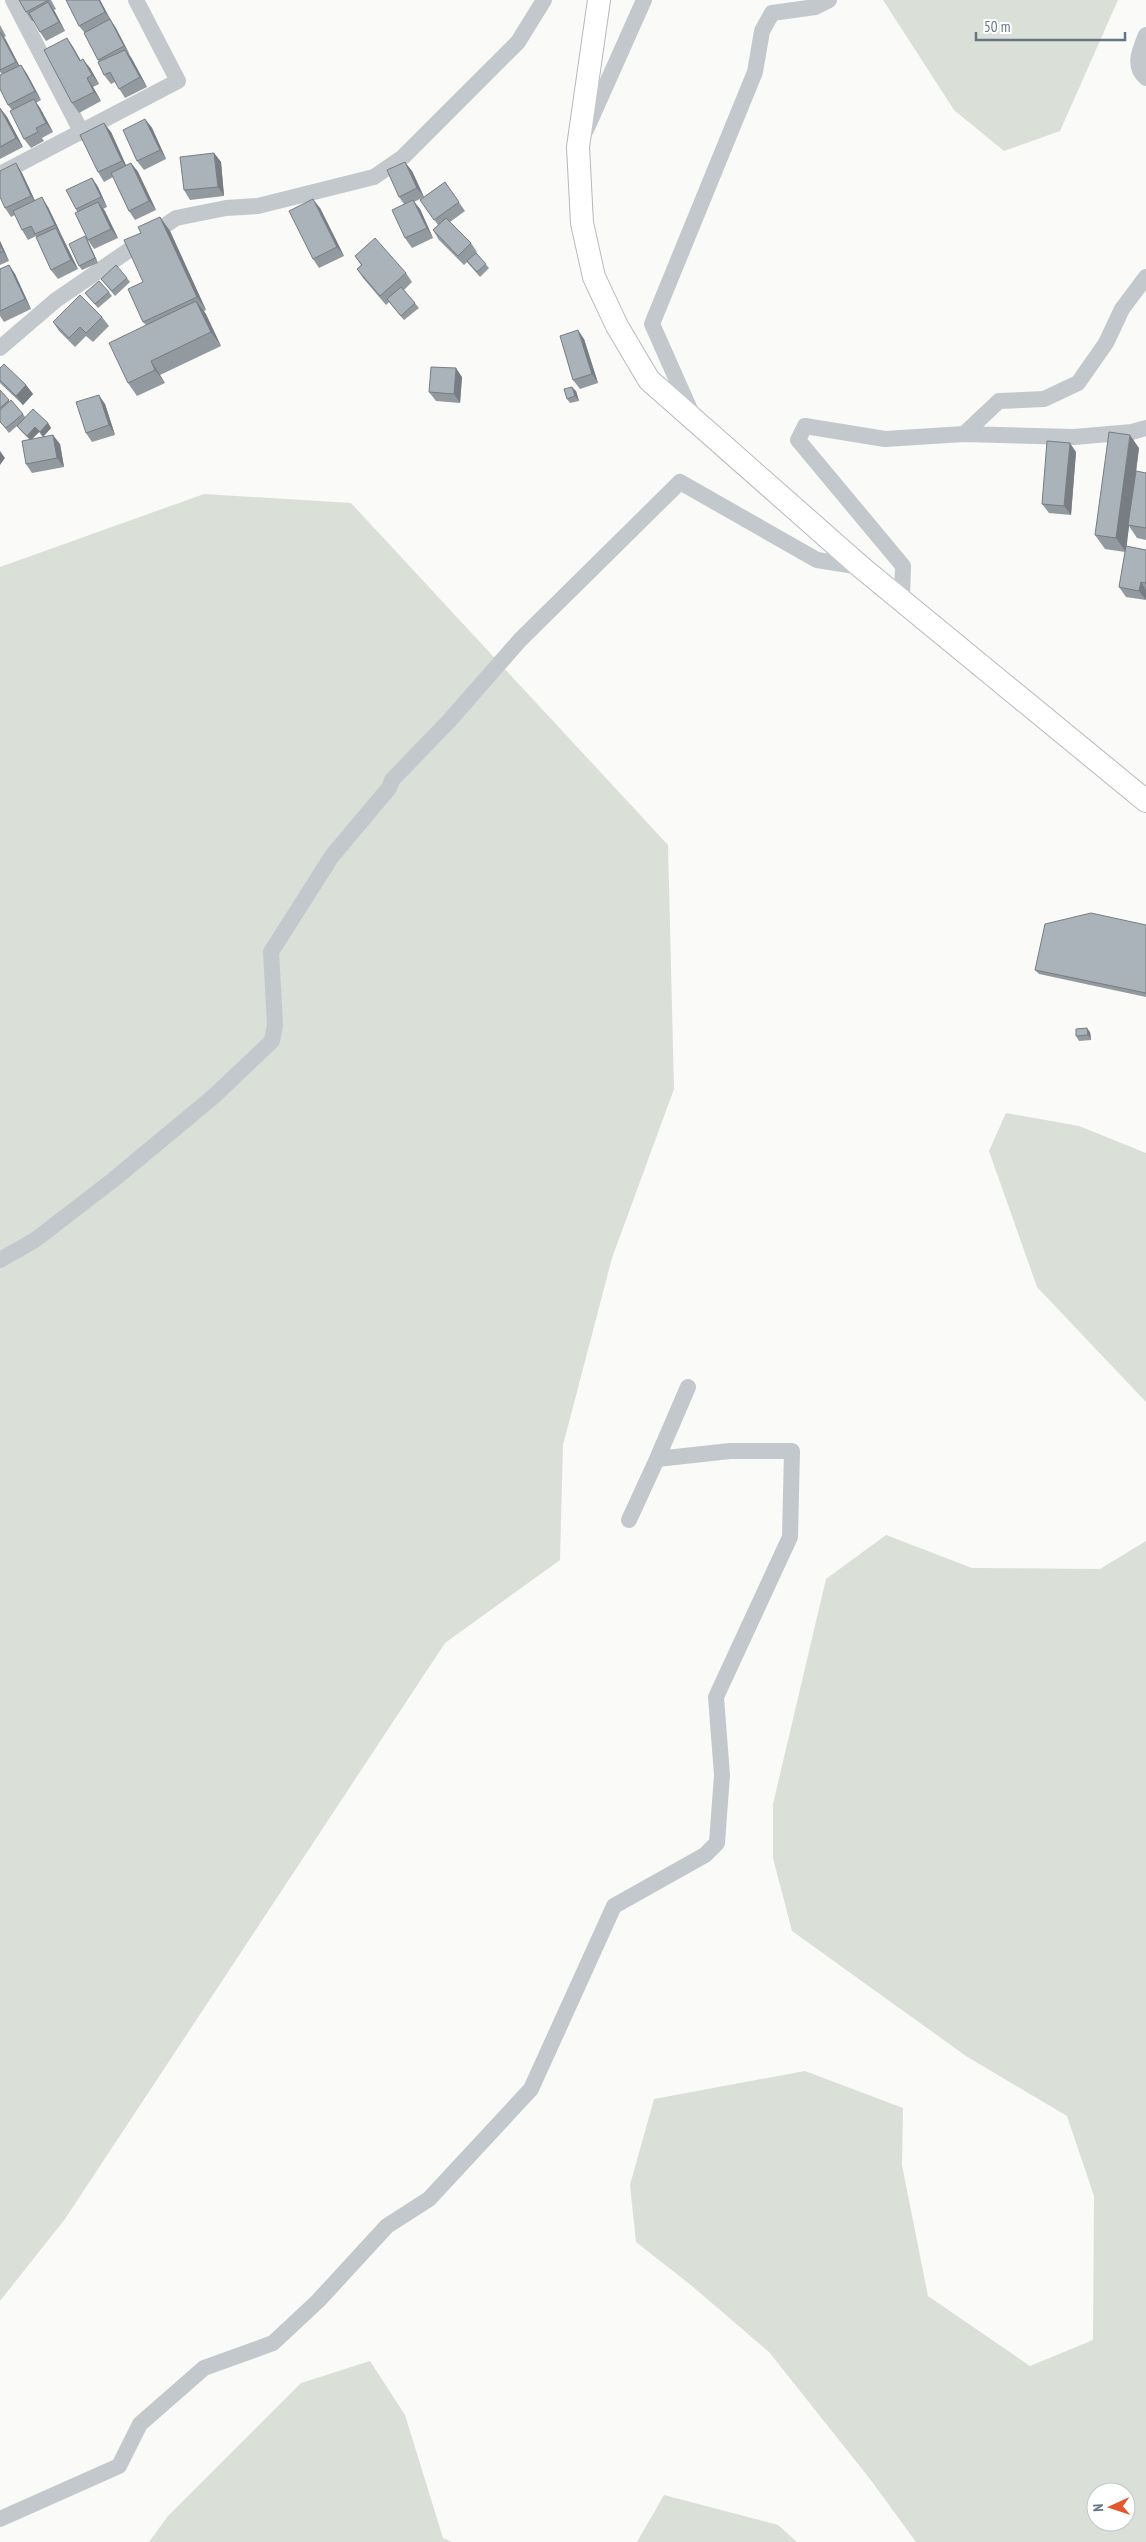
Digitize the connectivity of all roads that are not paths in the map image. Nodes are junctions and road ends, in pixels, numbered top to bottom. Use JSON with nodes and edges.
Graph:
{"nodes":[{"id":1,"x":13,"y":0,"type":"edge"},
{"id":2,"x":136,"y":0,"type":"edge"},
{"id":3,"x":544,"y":0,"type":"edge"},
{"id":4,"x":599,"y":0,"type":"edge"},
{"id":5,"x":644,"y":0,"type":"edge"},
{"id":6,"x":829,"y":0,"type":"edge"},
{"id":7,"x":1146,"y":35,"type":"edge"},
{"id":8,"x":1146,"y":78,"type":"edge"},
{"id":9,"x":82,"y":133,"type":"junction"},
{"id":10,"x":578,"y":147,"type":"junction"},
{"id":11,"x":0,"y":174,"type":"edge"},
{"id":12,"x":1146,"y":277,"type":"edge"},
{"id":13,"x":0,"y":348,"type":"edge"},
{"id":14,"x":696,"y":424,"type":"junction"},
{"id":15,"x":1146,"y":428,"type":"edge"},
{"id":16,"x":964,"y":434,"type":"junction"},
{"id":17,"x":860,"y":567,"type":"junction"},
{"id":18,"x":902,"y":599,"type":"junction"},
{"id":19,"x":1146,"y":801,"type":"edge"},
{"id":20,"x":0,"y":1260,"type":"edge"},
{"id":21,"x":688,"y":1387,"type":"dead end"},
{"id":22,"x":657,"y":1459,"type":"junction"},
{"id":23,"x":629,"y":1520,"type":"dead end"},
{"id":24,"x":0,"y":2519,"type":"edge"}],
"edges":[{"from":1,"to":9,"type":"street"},
{"from":2,"to":9,"type":"street"},
{"from":3,"to":13,"type":"street"},
{"from":4,"to":10,"type":"street"},
{"from":5,"to":10,"type":"street"},
{"from":6,"to":14,"type":"street"},
{"from":7,"to":8,"type":"street"},
{"from":9,"to":11,"type":"street"},
{"from":10,"to":14,"type":"street"},
{"from":12,"to":16,"type":"street"},
{"from":14,"to":17,"type":"street"},
{"from":15,"to":16,"type":"street"},
{"from":16,"to":18,"type":"street"},
{"from":17,"to":18,"type":"street"},
{"from":17,"to":20,"type":"street"},
{"from":18,"to":19,"type":"street"},
{"from":21,"to":22,"type":"street"},
{"from":22,"to":23,"type":"street"},
{"from":22,"to":24,"type":"street"}]}
